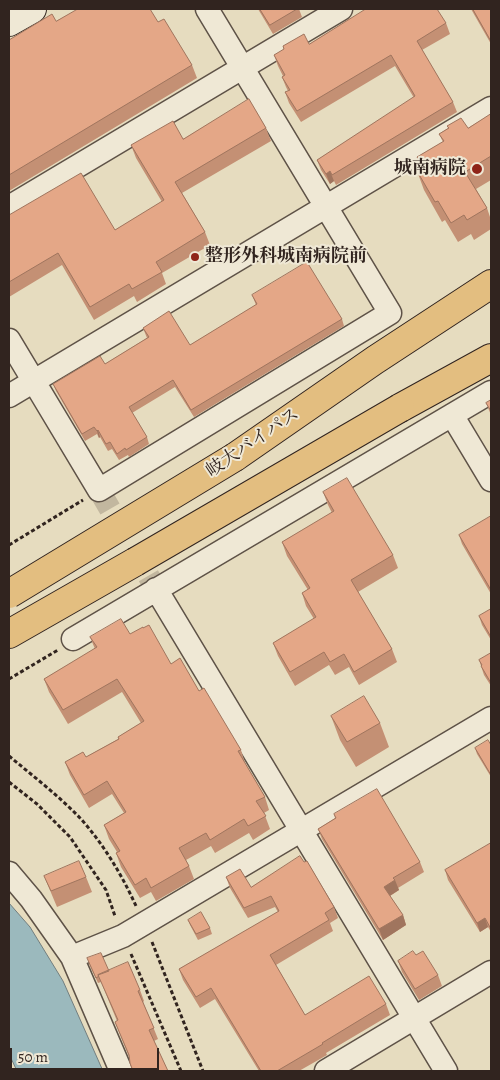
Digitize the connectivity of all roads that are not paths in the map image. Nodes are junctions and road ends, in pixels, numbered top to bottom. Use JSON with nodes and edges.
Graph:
{"nodes":[{"id":1,"x":32,"y":9,"type":"edge"},
{"id":2,"x":207,"y":9,"type":"edge"},
{"id":3,"x":341,"y":9,"type":"edge"},
{"id":4,"x":9,"y":22,"type":"edge"},
{"id":5,"x":243,"y":68,"type":"junction"},
{"id":6,"x":491,"y":108,"type":"edge"},
{"id":7,"x":9,"y":207,"type":"edge"},
{"id":8,"x":326,"y":207,"type":"junction"},
{"id":9,"x":487,"y":290,"type":"edge"},
{"id":10,"x":9,"y":340,"type":"edge"},
{"id":11,"x":491,"y":358,"type":"edge"},
{"id":12,"x":34,"y":381,"type":"junction"},
{"id":13,"x":491,"y":392,"type":"edge"},
{"id":14,"x":9,"y":396,"type":"edge"},
{"id":15,"x":452,"y":414,"type":"junction"},
{"id":16,"x":491,"y":480,"type":"edge"},
{"id":17,"x":156,"y":589,"type":"junction"},
{"id":18,"x":9,"y":594,"type":"edge"},
{"id":19,"x":9,"y":634,"type":"edge"},
{"id":20,"x":72,"y":639,"type":"road end"},
{"id":21,"x":491,"y":718,"type":"edge"},
{"id":22,"x":301,"y":831,"type":"junction"},
{"id":23,"x":9,"y":873,"type":"edge"},
{"id":24,"x":72,"y":957,"type":"junction"},
{"id":25,"x":491,"y":972,"type":"edge"},
{"id":26,"x":414,"y":1018,"type":"junction"},
{"id":27,"x":121,"y":1071,"type":"edge"},
{"id":28,"x":326,"y":1071,"type":"edge"},
{"id":29,"x":446,"y":1071,"type":"edge"}],
"edges":[{"from":1,"to":4,"type":"street"},
{"from":2,"to":5,"type":"street"},
{"from":3,"to":5,"type":"street"},
{"from":5,"to":7,"type":"street"},
{"from":5,"to":8,"type":"street"},
{"from":6,"to":8,"type":"street"},
{"from":8,"to":12,"type":"street"},
{"from":8,"to":12,"type":"street"},
{"from":9,"to":18,"type":"highway","name":"岐大バイパス","bridge":true},
{"from":10,"to":12,"type":"street"},
{"from":11,"to":19,"type":"highway","bridge":true},
{"from":12,"to":14,"type":"street"},
{"from":13,"to":15,"type":"street"},
{"from":15,"to":16,"type":"street"},
{"from":15,"to":17,"type":"street"},
{"from":17,"to":20,"type":"street"},
{"from":17,"to":22,"type":"street"},
{"from":21,"to":22,"type":"street"},
{"from":22,"to":24,"type":"street"},
{"from":22,"to":26,"type":"street"},
{"from":23,"to":24,"type":"street"},
{"from":24,"to":27,"type":"street"},
{"from":25,"to":26,"type":"street"},
{"from":26,"to":28,"type":"street"},
{"from":26,"to":29,"type":"street"}]}
